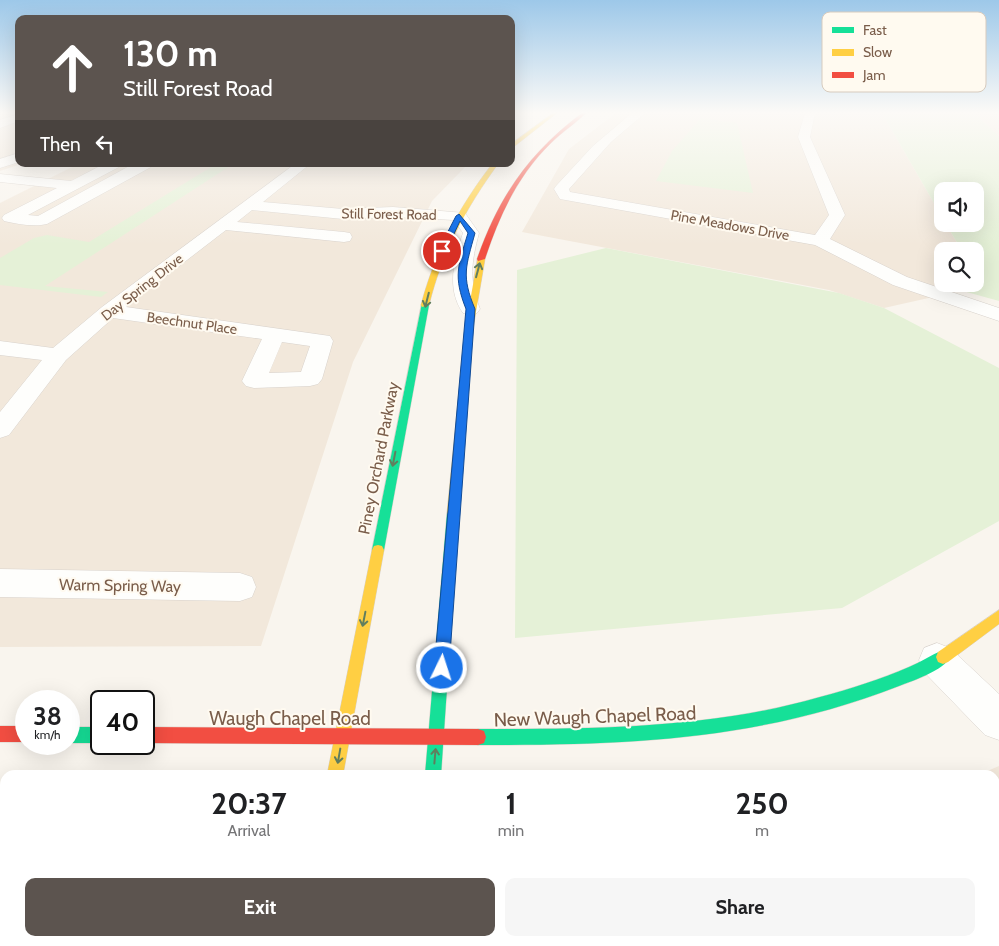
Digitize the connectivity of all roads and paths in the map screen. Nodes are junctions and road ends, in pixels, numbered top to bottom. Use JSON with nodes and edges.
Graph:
{"nodes":[{"id":1,"x":533,"y":157,"type":"edge"},
{"id":2,"x":589,"y":157,"type":"edge"},
{"id":3,"x":813,"y":157,"type":"edge"},
{"id":4,"x":15,"y":158,"type":"edge"},
{"id":5,"x":0,"y":164,"type":"edge"},
{"id":6,"x":108,"y":167,"type":"edge"},
{"id":7,"x":140,"y":167,"type":"edge"},
{"id":8,"x":299,"y":167,"type":"edge"},
{"id":9,"x":492,"y":167,"type":"edge"},
{"id":10,"x":48,"y":168,"type":"dead end"},
{"id":11,"x":0,"y":178,"type":"edge"},
{"id":12,"x":22,"y":181,"type":"junction"},
{"id":13,"x":72,"y":186,"type":"junction"},
{"id":14,"x":0,"y":190,"type":"edge"},
{"id":15,"x":268,"y":191,"type":"junction"},
{"id":16,"x":287,"y":193,"type":"dead end"},
{"id":17,"x":250,"y":205,"type":"junction"},
{"id":18,"x":459,"y":216,"type":"junction"},
{"id":19,"x":223,"y":225,"type":"junction"},
{"id":20,"x":344,"y":237,"type":"dead end"},
{"id":21,"x":820,"y":241,"type":"junction"},
{"id":22,"x":470,"y":309,"type":"junction"},
{"id":23,"x":109,"y":311,"type":"junction"},
{"id":24,"x":999,"y":315,"type":"edge"},
{"id":25,"x":275,"y":334,"type":"dead end"},
{"id":26,"x":0,"y":348,"type":"edge"},
{"id":27,"x":58,"y":355,"type":"junction"},
{"id":28,"x":0,"y":429,"type":"edge"},
{"id":29,"x":0,"y":583,"type":"edge"},
{"id":30,"x":240,"y":587,"type":"dead end"},
{"id":31,"x":999,"y":616,"type":"edge"},
{"id":32,"x":938,"y":660,"type":"junction"},
{"id":33,"x":999,"y":721,"type":"edge"},
{"id":34,"x":0,"y":734,"type":"edge"},
{"id":35,"x":15,"y":734,"type":"edge"},
{"id":36,"x":155,"y":735,"type":"edge"},
{"id":37,"x":342,"y":736,"type":"junction"},
{"id":38,"x":436,"y":737,"type":"junction"},
{"id":39,"x":336,"y":770,"type":"edge"},
{"id":40,"x":433,"y":770,"type":"edge"}],
"edges":[{"from":22,"to":1,"type":"street","one_way":true},
{"from":2,"to":21,"type":"street","name":"Pine Meadows Drive"},
{"from":3,"to":21,"type":"street"},
{"from":4,"to":5,"type":"street"},
{"from":6,"to":13,"type":"street"},
{"from":7,"to":13,"type":"street"},
{"from":8,"to":15,"type":"street","name":"Day Spring Drive"},
{"from":9,"to":18,"type":"street","name":"Piney Orchard Parkway"},
{"from":10,"to":12,"type":"street"},
{"from":11,"to":12,"type":"street"},
{"from":12,"to":13,"type":"street"},
{"from":12,"to":14,"type":"street"},
{"from":15,"to":16,"type":"street"},
{"from":15,"to":17,"type":"street","name":"Day Spring Drive"},
{"from":17,"to":18,"type":"street","name":"Still Forest Road"},
{"from":17,"to":19,"type":"street","name":"Day Spring Drive"},
{"from":18,"to":22,"type":"street","name":"Still Forest Road"},
{"from":18,"to":37,"type":"street","name":"Piney Orchard Parkway","one_way":true},
{"from":19,"to":20,"type":"street"},
{"from":19,"to":23,"type":"street","name":"Day Spring Drive"},
{"from":21,"to":24,"type":"street","name":"Pine Meadows Drive"},
{"from":22,"to":38,"type":"street"},
{"from":23,"to":25,"type":"street","name":"Beechnut Place"},
{"from":23,"to":27,"type":"street","name":"Day Spring Drive"},
{"from":26,"to":27,"type":"street"},
{"from":27,"to":28,"type":"street","name":"Day Spring Drive"},
{"from":29,"to":30,"type":"street","name":"Warm Spring Way"},
{"from":31,"to":32,"type":"street","name":"New Waugh Chapel Road"},
{"from":32,"to":33,"type":"street"},
{"from":32,"to":38,"type":"street","name":"New Waugh Chapel Road"},
{"from":34,"to":35,"type":"street"},
{"from":36,"to":37,"type":"street","name":"Waugh Chapel Road"},
{"from":37,"to":38,"type":"street","name":"Waugh Chapel Road"},
{"from":37,"to":39,"type":"street","name":"Piney Orchard Parkway","one_way":true},
{"from":40,"to":38,"type":"street","one_way":true}]}
